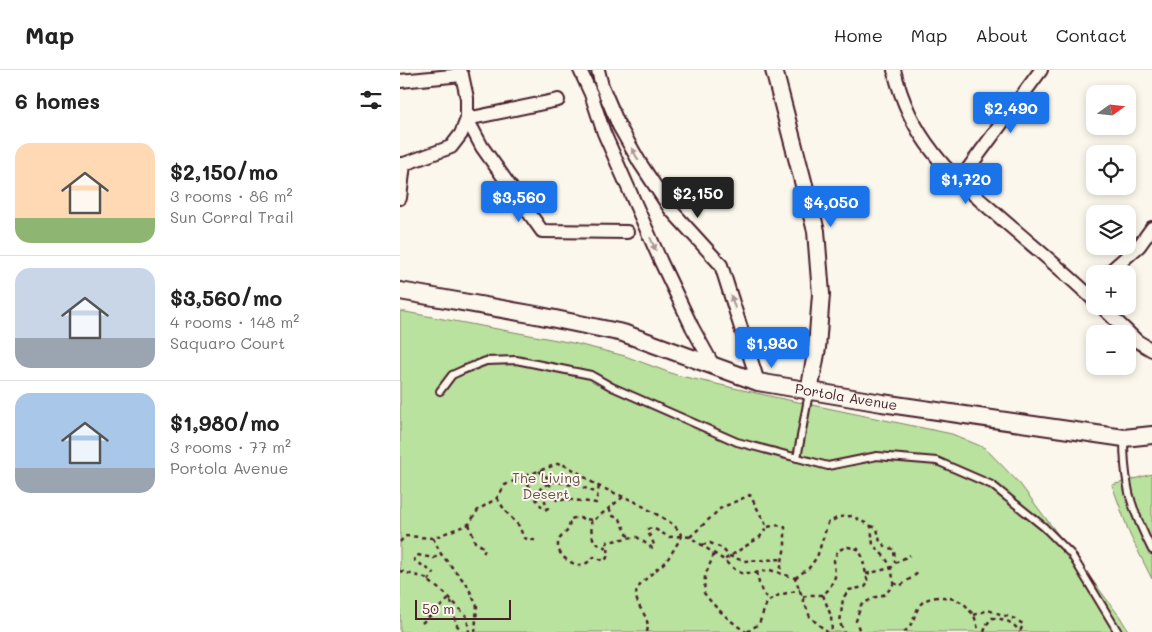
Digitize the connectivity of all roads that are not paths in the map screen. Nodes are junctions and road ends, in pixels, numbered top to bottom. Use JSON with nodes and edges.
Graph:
{"nodes":[{"id":1,"x":580,"y":70,"type":"edge"},
{"id":2,"x":598,"y":70,"type":"edge"},
{"id":3,"x":774,"y":70,"type":"edge"},
{"id":4,"x":894,"y":70,"type":"edge"},
{"id":5,"x":1041,"y":70,"type":"edge"},
{"id":6,"x":461,"y":72,"type":"edge"},
{"id":7,"x":400,"y":81,"type":"edge"},
{"id":8,"x":558,"y":100,"type":"dead end"},
{"id":9,"x":467,"y":119,"type":"junction"},
{"id":10,"x":624,"y":134,"type":"junction"},
{"id":11,"x":608,"y":142,"type":"junction"},
{"id":12,"x":402,"y":164,"type":"edge"},
{"id":13,"x":959,"y":181,"type":"junction"},
{"id":14,"x":400,"y":198,"type":"edge"},
{"id":15,"x":1152,"y":228,"type":"edge"},
{"id":16,"x":627,"y":232,"type":"dead end"},
{"id":17,"x":1117,"y":265,"type":"edge"},
{"id":18,"x":1086,"y":287,"type":"edge"},
{"id":19,"x":400,"y":290,"type":"edge"},
{"id":20,"x":1110,"y":315,"type":"edge"},
{"id":21,"x":1152,"y":350,"type":"edge"},
{"id":22,"x":714,"y":367,"type":"junction"},
{"id":23,"x":758,"y":382,"type":"junction"},
{"id":24,"x":440,"y":391,"type":"dead end"},
{"id":25,"x":809,"y":392,"type":"junction"},
{"id":26,"x":1152,"y":435,"type":"edge"},
{"id":27,"x":1124,"y":438,"type":"junction"},
{"id":28,"x":797,"y":458,"type":"junction"},
{"id":29,"x":1152,"y":550,"type":"edge"},
{"id":30,"x":1118,"y":632,"type":"edge"}],
"edges":[{"from":1,"to":11,"type":"street"},
{"from":2,"to":10,"type":"street"},
{"from":3,"to":25,"type":"street"},
{"from":4,"to":13,"type":"street"},
{"from":5,"to":13,"type":"street"},
{"from":6,"to":7,"type":"street"},
{"from":6,"to":9,"type":"street"},
{"from":8,"to":9,"type":"street"},
{"from":9,"to":12,"type":"street"},
{"from":9,"to":16,"type":"street"},
{"from":10,"to":11,"type":"street"},
{"from":23,"to":10,"type":"street","one_way":true},
{"from":11,"to":22,"type":"street","one_way":true},
{"from":12,"to":14,"type":"street"},
{"from":13,"to":18,"type":"street"},
{"from":15,"to":17,"type":"street"},
{"from":19,"to":22,"type":"street","name":"Portola Avenue"},
{"from":20,"to":21,"type":"street"},
{"from":22,"to":23,"type":"street","name":"Portola Avenue"},
{"from":23,"to":25,"type":"street","name":"Portola Avenue"},
{"from":24,"to":28,"type":"lane"},
{"from":25,"to":27,"type":"street","name":"Portola Avenue"},
{"from":25,"to":28,"type":"lane"},
{"from":26,"to":27,"type":"street","name":"Portola Avenue"},
{"from":27,"to":29,"type":"lane"},
{"from":28,"to":30,"type":"lane"}]}
